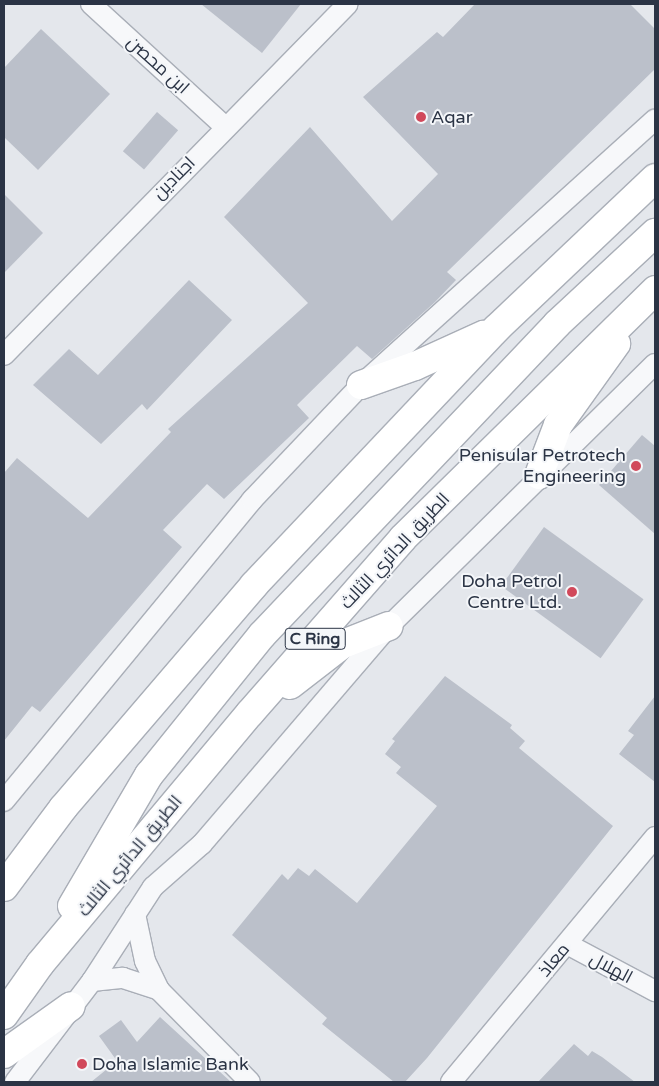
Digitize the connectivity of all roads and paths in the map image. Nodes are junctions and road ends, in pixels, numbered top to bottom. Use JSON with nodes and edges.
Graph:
{"nodes":[{"id":1,"x":91,"y":4,"type":"edge"},
{"id":2,"x":348,"y":4,"type":"edge"},
{"id":3,"x":655,"y":119,"type":"edge"},
{"id":4,"x":225,"y":127,"type":"junction"},
{"id":5,"x":655,"y":178,"type":"edge"},
{"id":6,"x":655,"y":233,"type":"edge"},
{"id":7,"x":655,"y":290,"type":"edge"},
{"id":8,"x":635,"y":308,"type":"junction"},
{"id":9,"x":496,"y":329,"type":"junction"},
{"id":10,"x":4,"y":355,"type":"edge"},
{"id":11,"x":655,"y":364,"type":"edge"},
{"id":12,"x":361,"y":385,"type":"junction"},
{"id":13,"x":539,"y":475,"type":"junction"},
{"id":14,"x":389,"y":626,"type":"junction"},
{"id":15,"x":250,"y":713,"type":"junction"},
{"id":16,"x":4,"y":801,"type":"edge"},
{"id":17,"x":655,"y":837,"type":"edge"},
{"id":18,"x":4,"y":888,"type":"edge"},
{"id":19,"x":135,"y":914,"type":"junction"},
{"id":20,"x":567,"y":944,"type":"junction"},
{"id":21,"x":40,"y":964,"type":"junction"},
{"id":22,"x":92,"y":981,"type":"junction"},
{"id":23,"x":159,"y":990,"type":"junction"},
{"id":24,"x":655,"y":991,"type":"edge"},
{"id":25,"x":70,"y":1006,"type":"junction"},
{"id":26,"x":4,"y":1015,"type":"edge"},
{"id":27,"x":4,"y":1054,"type":"edge"},
{"id":28,"x":241,"y":1079,"type":"edge"},
{"id":29,"x":16,"y":1082,"type":"edge"},
{"id":30,"x":451,"y":1082,"type":"edge"}],
"edges":[{"from":1,"to":4,"type":"street","name":"ابن محصن"},
{"from":2,"to":4,"type":"street","name":"اجنادين"},
{"from":3,"to":12,"type":"street"},
{"from":4,"to":10,"type":"street","name":"اجنادين"},
{"from":5,"to":9,"type":"highway"},
{"from":6,"to":21,"type":"highway"},
{"from":7,"to":8,"type":"highway","name":"الطريق الدائري الثالث","number":"C Ring"},
{"from":8,"to":13,"type":"highway"},
{"from":8,"to":15,"type":"highway","name":"الطريق الدائري الثالث","number":"C Ring"},
{"from":9,"to":12,"type":"highway"},
{"from":9,"to":18,"type":"highway"},
{"from":11,"to":13,"type":"street"},
{"from":12,"to":16,"type":"street"},
{"from":13,"to":14,"type":"street"},
{"from":14,"to":15,"type":"highway"},
{"from":14,"to":19,"type":"street"},
{"from":15,"to":21,"type":"highway","name":"الطريق الدائري الثالث","number":"C Ring"},
{"from":17,"to":20,"type":"street","name":"معاذ"},
{"from":19,"to":22,"type":"street"},
{"from":19,"to":23,"type":"street"},
{"from":20,"to":24,"type":"street","name":"الهلال"},
{"from":20,"to":30,"type":"street","name":"معاذ"},
{"from":21,"to":26,"type":"highway","name":"الطريق الدائري الثالث","number":"C Ring"},
{"from":22,"to":23,"type":"street"},
{"from":22,"to":25,"type":"street"},
{"from":23,"to":28,"type":"street"},
{"from":25,"to":27,"type":"highway"},
{"from":25,"to":29,"type":"street"}]}
